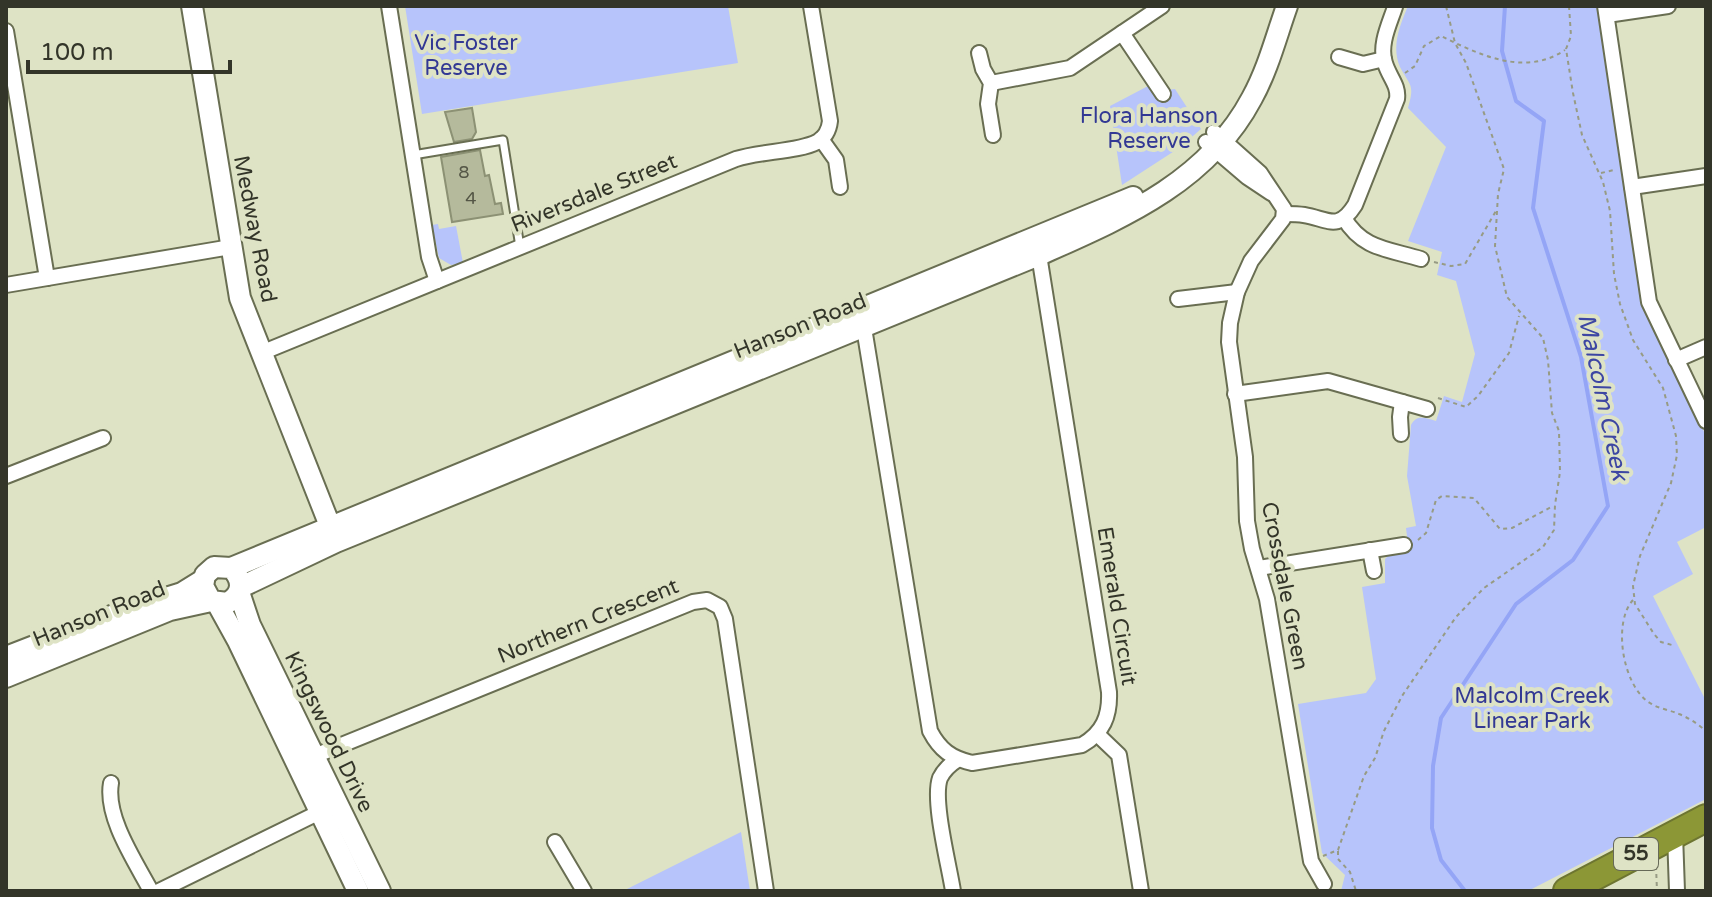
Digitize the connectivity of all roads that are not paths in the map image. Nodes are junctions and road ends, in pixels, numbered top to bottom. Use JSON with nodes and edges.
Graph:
{"nodes":[{"id":1,"x":192,"y":6,"type":"edge"},
{"id":2,"x":389,"y":6,"type":"edge"},
{"id":3,"x":811,"y":6,"type":"edge"},
{"id":4,"x":1162,"y":6,"type":"edge"},
{"id":5,"x":1278,"y":6,"type":"edge"},
{"id":6,"x":1287,"y":6,"type":"edge"},
{"id":7,"x":1668,"y":6,"type":"edge"},
{"id":8,"x":1395,"y":7,"type":"edge"},
{"id":9,"x":1606,"y":11,"type":"edge"},
{"id":10,"x":6,"y":31,"type":"edge"},
{"id":11,"x":1122,"y":33,"type":"junction"},
{"id":12,"x":979,"y":53,"type":"dead end"},
{"id":13,"x":1339,"y":57,"type":"dead end"},
{"id":14,"x":1384,"y":59,"type":"junction"},
{"id":15,"x":991,"y":83,"type":"junction"},
{"id":16,"x":1163,"y":94,"type":"dead end"},
{"id":17,"x":993,"y":135,"type":"dead end"},
{"id":18,"x":821,"y":139,"type":"junction"},
{"id":19,"x":1215,"y":141,"type":"junction"},
{"id":20,"x":413,"y":155,"type":"junction"},
{"id":21,"x":1706,"y":176,"type":"edge"},
{"id":22,"x":840,"y":187,"type":"dead end"},
{"id":23,"x":1632,"y":187,"type":"junction"},
{"id":24,"x":1285,"y":214,"type":"junction"},
{"id":25,"x":1344,"y":218,"type":"junction"},
{"id":26,"x":1037,"y":246,"type":"junction"},
{"id":27,"x":231,"y":247,"type":"junction"},
{"id":28,"x":520,"y":247,"type":"junction"},
{"id":29,"x":1421,"y":259,"type":"road end"},
{"id":30,"x":47,"y":278,"type":"junction"},
{"id":31,"x":437,"y":281,"type":"junction"},
{"id":32,"x":6,"y":285,"type":"edge"},
{"id":33,"x":1237,"y":292,"type":"junction"},
{"id":34,"x":1178,"y":299,"type":"dead end"},
{"id":35,"x":860,"y":318,"type":"junction"},
{"id":36,"x":1706,"y":347,"type":"edge"},
{"id":37,"x":261,"y":353,"type":"junction"},
{"id":38,"x":1676,"y":360,"type":"junction"},
{"id":39,"x":1235,"y":394,"type":"junction"},
{"id":40,"x":1402,"y":402,"type":"junction"},
{"id":41,"x":1427,"y":409,"type":"road end"},
{"id":42,"x":1706,"y":421,"type":"edge"},
{"id":43,"x":1401,"y":434,"type":"dead end"},
{"id":44,"x":103,"y":438,"type":"dead end"},
{"id":45,"x":6,"y":476,"type":"edge"},
{"id":46,"x":333,"y":534,"type":"junction"},
{"id":47,"x":1404,"y":545,"type":"road end"},
{"id":48,"x":1370,"y":550,"type":"junction"},
{"id":49,"x":231,"y":568,"type":"junction"},
{"id":50,"x":1259,"y":568,"type":"junction"},
{"id":51,"x":1374,"y":571,"type":"dead end"},
{"id":52,"x":203,"y":580,"type":"junction"},
{"id":53,"x":240,"y":590,"type":"junction"},
{"id":54,"x":214,"y":602,"type":"junction"},
{"id":55,"x":7,"y":664,"type":"edge"},
{"id":56,"x":258,"y":664,"type":"junction"},
{"id":57,"x":1097,"y":734,"type":"junction"},
{"id":58,"x":305,"y":760,"type":"junction"},
{"id":59,"x":957,"y":760,"type":"junction"},
{"id":60,"x":111,"y":783,"type":"dead end"},
{"id":61,"x":328,"y":808,"type":"junction"},
{"id":62,"x":1706,"y":818,"type":"edge"},
{"id":63,"x":1675,"y":834,"type":"junction"},
{"id":64,"x":555,"y":842,"type":"dead end"},
{"id":65,"x":1324,"y":884,"type":"dead end"},
{"id":66,"x":151,"y":891,"type":"edge"},
{"id":67,"x":159,"y":891,"type":"edge"},
{"id":68,"x":358,"y":891,"type":"edge"},
{"id":69,"x":380,"y":891,"type":"edge"},
{"id":70,"x":584,"y":891,"type":"edge"},
{"id":71,"x":766,"y":891,"type":"edge"},
{"id":72,"x":953,"y":891,"type":"edge"},
{"id":73,"x":1141,"y":891,"type":"edge"},
{"id":74,"x":1567,"y":891,"type":"edge"},
{"id":75,"x":1677,"y":891,"type":"edge"}],
"edges":[{"from":1,"to":27,"type":"street","name":"Medway Road"},
{"from":2,"to":20,"type":"street"},
{"from":3,"to":18,"type":"street"},
{"from":4,"to":11,"type":"street"},
{"from":5,"to":19,"type":"street","name":"Hanson Road"},
{"from":6,"to":19,"type":"street","name":"Hanson Road"},
{"from":7,"to":9,"type":"street"},
{"from":8,"to":14,"type":"street"},
{"from":9,"to":23,"type":"street"},
{"from":10,"to":30,"type":"street"},
{"from":11,"to":15,"type":"street"},
{"from":11,"to":16,"type":"street"},
{"from":12,"to":15,"type":"street"},
{"from":13,"to":14,"type":"street"},
{"from":14,"to":25,"type":"street"},
{"from":15,"to":17,"type":"street"},
{"from":18,"to":22,"type":"street"},
{"from":18,"to":28,"type":"street","name":"Riversdale Street"},
{"from":19,"to":24,"type":"street"},
{"from":19,"to":26,"type":"street","name":"Hanson Road"},
{"from":20,"to":28,"type":"lane"},
{"from":20,"to":31,"type":"street"},
{"from":21,"to":23,"type":"street"},
{"from":23,"to":38,"type":"street"},
{"from":24,"to":25,"type":"street"},
{"from":24,"to":33,"type":"street","name":"Crossdale Green"},
{"from":25,"to":29,"type":"street"},
{"from":26,"to":35,"type":"street","name":"Hanson Road"},
{"from":26,"to":57,"type":"street","name":"Emerald Circuit"},
{"from":27,"to":30,"type":"street"},
{"from":27,"to":37,"type":"street","name":"Medway Road"},
{"from":28,"to":31,"type":"street","name":"Riversdale Street"},
{"from":30,"to":32,"type":"street"},
{"from":31,"to":37,"type":"street","name":"Riversdale Street"},
{"from":33,"to":34,"type":"street"},
{"from":33,"to":39,"type":"street","name":"Crossdale Green"},
{"from":35,"to":46,"type":"street","name":"Hanson Road"},
{"from":35,"to":59,"type":"street"},
{"from":36,"to":38,"type":"street"},
{"from":37,"to":46,"type":"street","name":"Medway Road"},
{"from":38,"to":42,"type":"street"},
{"from":39,"to":40,"type":"street"},
{"from":39,"to":50,"type":"street","name":"Crossdale Green"},
{"from":40,"to":41,"type":"street"},
{"from":40,"to":43,"type":"street"},
{"from":44,"to":45,"type":"street"},
{"from":46,"to":49,"type":"street","name":"Hanson Road"},
{"from":46,"to":53,"type":"street","name":"Hanson Road"},
{"from":47,"to":48,"type":"street"},
{"from":48,"to":50,"type":"street"},
{"from":48,"to":51,"type":"street"},
{"from":49,"to":52,"type":"street"},
{"from":49,"to":53,"type":"street"},
{"from":50,"to":65,"type":"street","name":"Crossdale Green"},
{"from":52,"to":54,"type":"street"},
{"from":52,"to":55,"type":"street","name":"Hanson Road"},
{"from":53,"to":54,"type":"street"},
{"from":53,"to":56,"type":"street","name":"Kingswood Drive"},
{"from":54,"to":55,"type":"street","name":"Hanson Road"},
{"from":54,"to":56,"type":"street","name":"Kingswood Drive"},
{"from":56,"to":58,"type":"street","name":"Kingswood Drive"},
{"from":57,"to":59,"type":"street"},
{"from":57,"to":73,"type":"street"},
{"from":58,"to":61,"type":"street","name":"Kingswood Drive"},
{"from":58,"to":71,"type":"street","name":"Northern Crescent"},
{"from":59,"to":72,"type":"street"},
{"from":60,"to":66,"type":"street"},
{"from":61,"to":67,"type":"street"},
{"from":61,"to":68,"type":"street","name":"Kingswood Drive"},
{"from":61,"to":69,"type":"street","name":"Kingswood Drive"},
{"from":62,"to":63,"type":"highway","number":"55"},
{"from":63,"to":74,"type":"highway","number":"55"},
{"from":63,"to":75,"type":"street"},
{"from":64,"to":70,"type":"street"}]}
